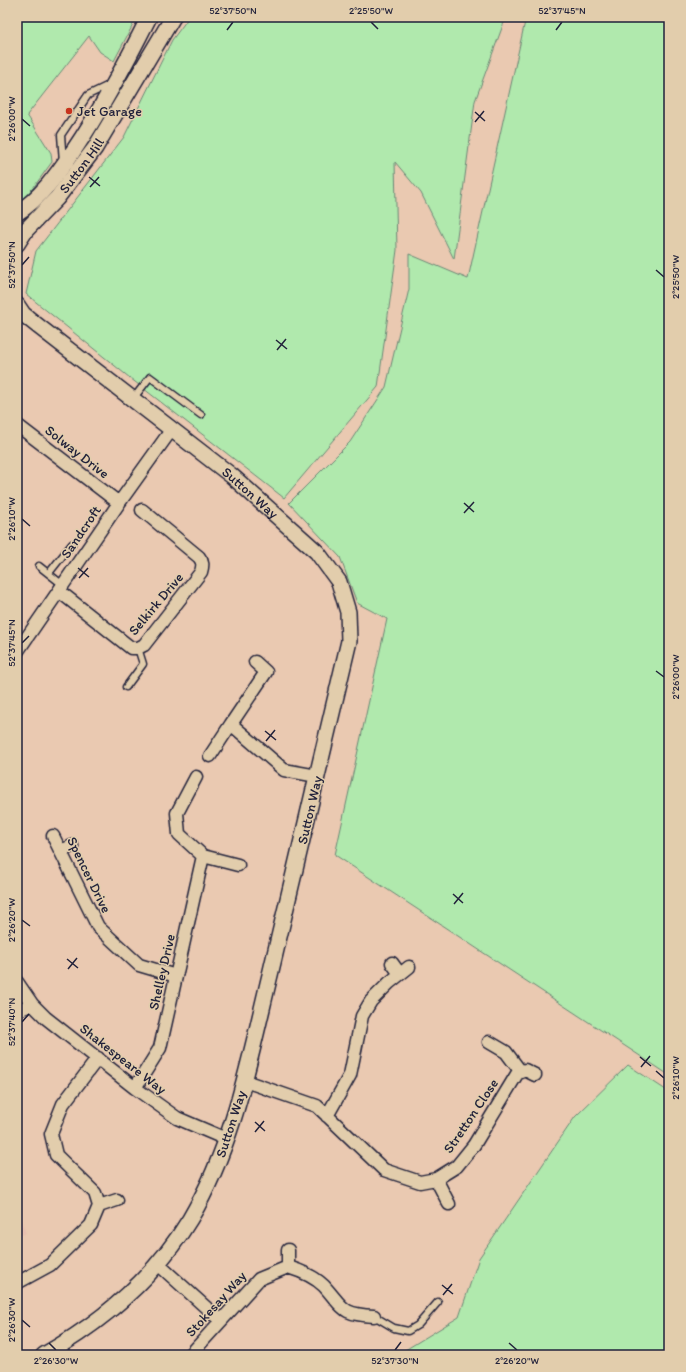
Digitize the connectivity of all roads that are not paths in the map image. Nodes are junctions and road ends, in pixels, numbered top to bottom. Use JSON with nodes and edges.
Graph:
{"nodes":[{"id":1,"x":149,"y":17,"type":"edge"},
{"id":2,"x":173,"y":17,"type":"edge"},
{"id":3,"x":17,"y":213,"type":"edge"},
{"id":4,"x":17,"y":244,"type":"edge"},
{"id":5,"x":17,"y":304,"type":"edge"},
{"id":6,"x":17,"y":319,"type":"edge"},
{"id":7,"x":38,"y":326,"type":"junction"},
{"id":8,"x":133,"y":398,"type":"junction"},
{"id":9,"x":201,"y":415,"type":"dead end"},
{"id":10,"x":17,"y":425,"type":"edge"},
{"id":11,"x":172,"y":429,"type":"junction"},
{"id":12,"x":119,"y":503,"type":"junction"},
{"id":13,"x":142,"y":510,"type":"dead end"},
{"id":14,"x":72,"y":544,"type":"dead end"},
{"id":15,"x":39,"y":566,"type":"dead end"},
{"id":16,"x":49,"y":574,"type":"junction"},
{"id":17,"x":61,"y":588,"type":"junction"},
{"id":18,"x":138,"y":648,"type":"junction"},
{"id":19,"x":17,"y":650,"type":"edge"},
{"id":20,"x":255,"y":662,"type":"dead end"},
{"id":21,"x":126,"y":687,"type":"dead end"},
{"id":22,"x":231,"y":724,"type":"junction"},
{"id":23,"x":210,"y":756,"type":"dead end"},
{"id":24,"x":196,"y":776,"type":"dead end"},
{"id":25,"x":317,"y":776,"type":"junction"},
{"id":26,"x":53,"y":836,"type":"dead end"},
{"id":27,"x":72,"y":846,"type":"dead end"},
{"id":28,"x":61,"y":851,"type":"junction"},
{"id":29,"x":203,"y":856,"type":"junction"},
{"id":30,"x":238,"y":865,"type":"dead end"},
{"id":31,"x":392,"y":963,"type":"dead end"},
{"id":32,"x":176,"y":976,"type":"junction"},
{"id":33,"x":17,"y":982,"type":"edge"},
{"id":34,"x":32,"y":1004,"type":"junction"},
{"id":35,"x":17,"y":1011,"type":"edge"},
{"id":36,"x":489,"y":1042,"type":"dead end"},
{"id":37,"x":98,"y":1058,"type":"junction"},
{"id":38,"x":521,"y":1072,"type":"junction"},
{"id":39,"x":535,"y":1075,"type":"dead end"},
{"id":40,"x":245,"y":1081,"type":"junction"},
{"id":41,"x":136,"y":1088,"type":"junction"},
{"id":42,"x":327,"y":1116,"type":"junction"},
{"id":43,"x":226,"y":1139,"type":"junction"},
{"id":44,"x":436,"y":1179,"type":"junction"},
{"id":45,"x":117,"y":1200,"type":"dead end"},
{"id":46,"x":449,"y":1204,"type":"dead end"},
{"id":47,"x":99,"y":1206,"type":"junction"},
{"id":48,"x":288,"y":1250,"type":"dead end"},
{"id":49,"x":158,"y":1264,"type":"junction"},
{"id":50,"x":288,"y":1267,"type":"junction"},
{"id":51,"x":17,"y":1283,"type":"edge"},
{"id":52,"x":438,"y":1302,"type":"dead end"},
{"id":53,"x":374,"y":1316,"type":"joint"},
{"id":54,"x":221,"y":1321,"type":"junction"},
{"id":55,"x":44,"y":1355,"type":"edge"},
{"id":56,"x":190,"y":1355,"type":"edge"}],
"edges":[{"from":1,"to":3,"type":"street","name":"Sutton Hill"},
{"from":2,"to":4,"type":"street","name":"Sutton Hill"},
{"from":5,"to":7,"type":"street","name":"Sutton Way"},
{"from":6,"to":7,"type":"street","name":"Sutton Way"},
{"from":7,"to":8,"type":"street","name":"Sutton Way"},
{"from":8,"to":9,"type":"lane"},
{"from":8,"to":11,"type":"street","name":"Sutton Way"},
{"from":10,"to":12,"type":"street","name":"Solway Drive"},
{"from":11,"to":12,"type":"street","name":"Sandcroft"},
{"from":11,"to":25,"type":"street","name":"Sutton Way"},
{"from":12,"to":17,"type":"street","name":"Sandcroft"},
{"from":13,"to":18,"type":"street","name":"Selkirk Drive"},
{"from":14,"to":16,"type":"lane"},
{"from":15,"to":16,"type":"lane"},
{"from":16,"to":17,"type":"lane"},
{"from":17,"to":18,"type":"street","name":"Selkirk Drive"},
{"from":17,"to":19,"type":"street","name":"Sandcroft"},
{"from":18,"to":21,"type":"lane"},
{"from":20,"to":22,"type":"street"},
{"from":22,"to":23,"type":"street"},
{"from":22,"to":25,"type":"street"},
{"from":24,"to":29,"type":"street"},
{"from":25,"to":40,"type":"street","name":"Sutton Way"},
{"from":26,"to":28,"type":"street","name":"Spencer Drive"},
{"from":27,"to":28,"type":"street"},
{"from":28,"to":32,"type":"street","name":"Spencer Drive"},
{"from":29,"to":30,"type":"street"},
{"from":29,"to":32,"type":"street","name":"Shelley Drive"},
{"from":31,"to":42,"type":"street"},
{"from":32,"to":41,"type":"street","name":"Shelley Drive"},
{"from":33,"to":34,"type":"street","name":"Shakespeare Way"},
{"from":34,"to":35,"type":"street"},
{"from":34,"to":37,"type":"street","name":"Shakespeare Way"},
{"from":36,"to":38,"type":"street"},
{"from":37,"to":41,"type":"street","name":"Shakespeare Way"},
{"from":37,"to":47,"type":"street"},
{"from":38,"to":39,"type":"street"},
{"from":38,"to":44,"type":"street","name":"Stretton Close"},
{"from":40,"to":42,"type":"street","name":"Stretton Close"},
{"from":40,"to":43,"type":"street","name":"Sutton Way"},
{"from":41,"to":43,"type":"street","name":"Shakespeare Way"},
{"from":42,"to":44,"type":"street","name":"Stretton Close"},
{"from":43,"to":49,"type":"street","name":"Sutton Way"},
{"from":44,"to":46,"type":"street"},
{"from":45,"to":47,"type":"street"},
{"from":47,"to":51,"type":"street"},
{"from":48,"to":50,"type":"street"},
{"from":49,"to":54,"type":"street"},
{"from":49,"to":55,"type":"street","name":"Sutton Way"},
{"from":50,"to":53,"type":"street"},
{"from":50,"to":54,"type":"street","name":"Stokesay Way"},
{"from":52,"to":53,"type":"lane"},
{"from":54,"to":56,"type":"street","name":"Stokesay Way"}]}
